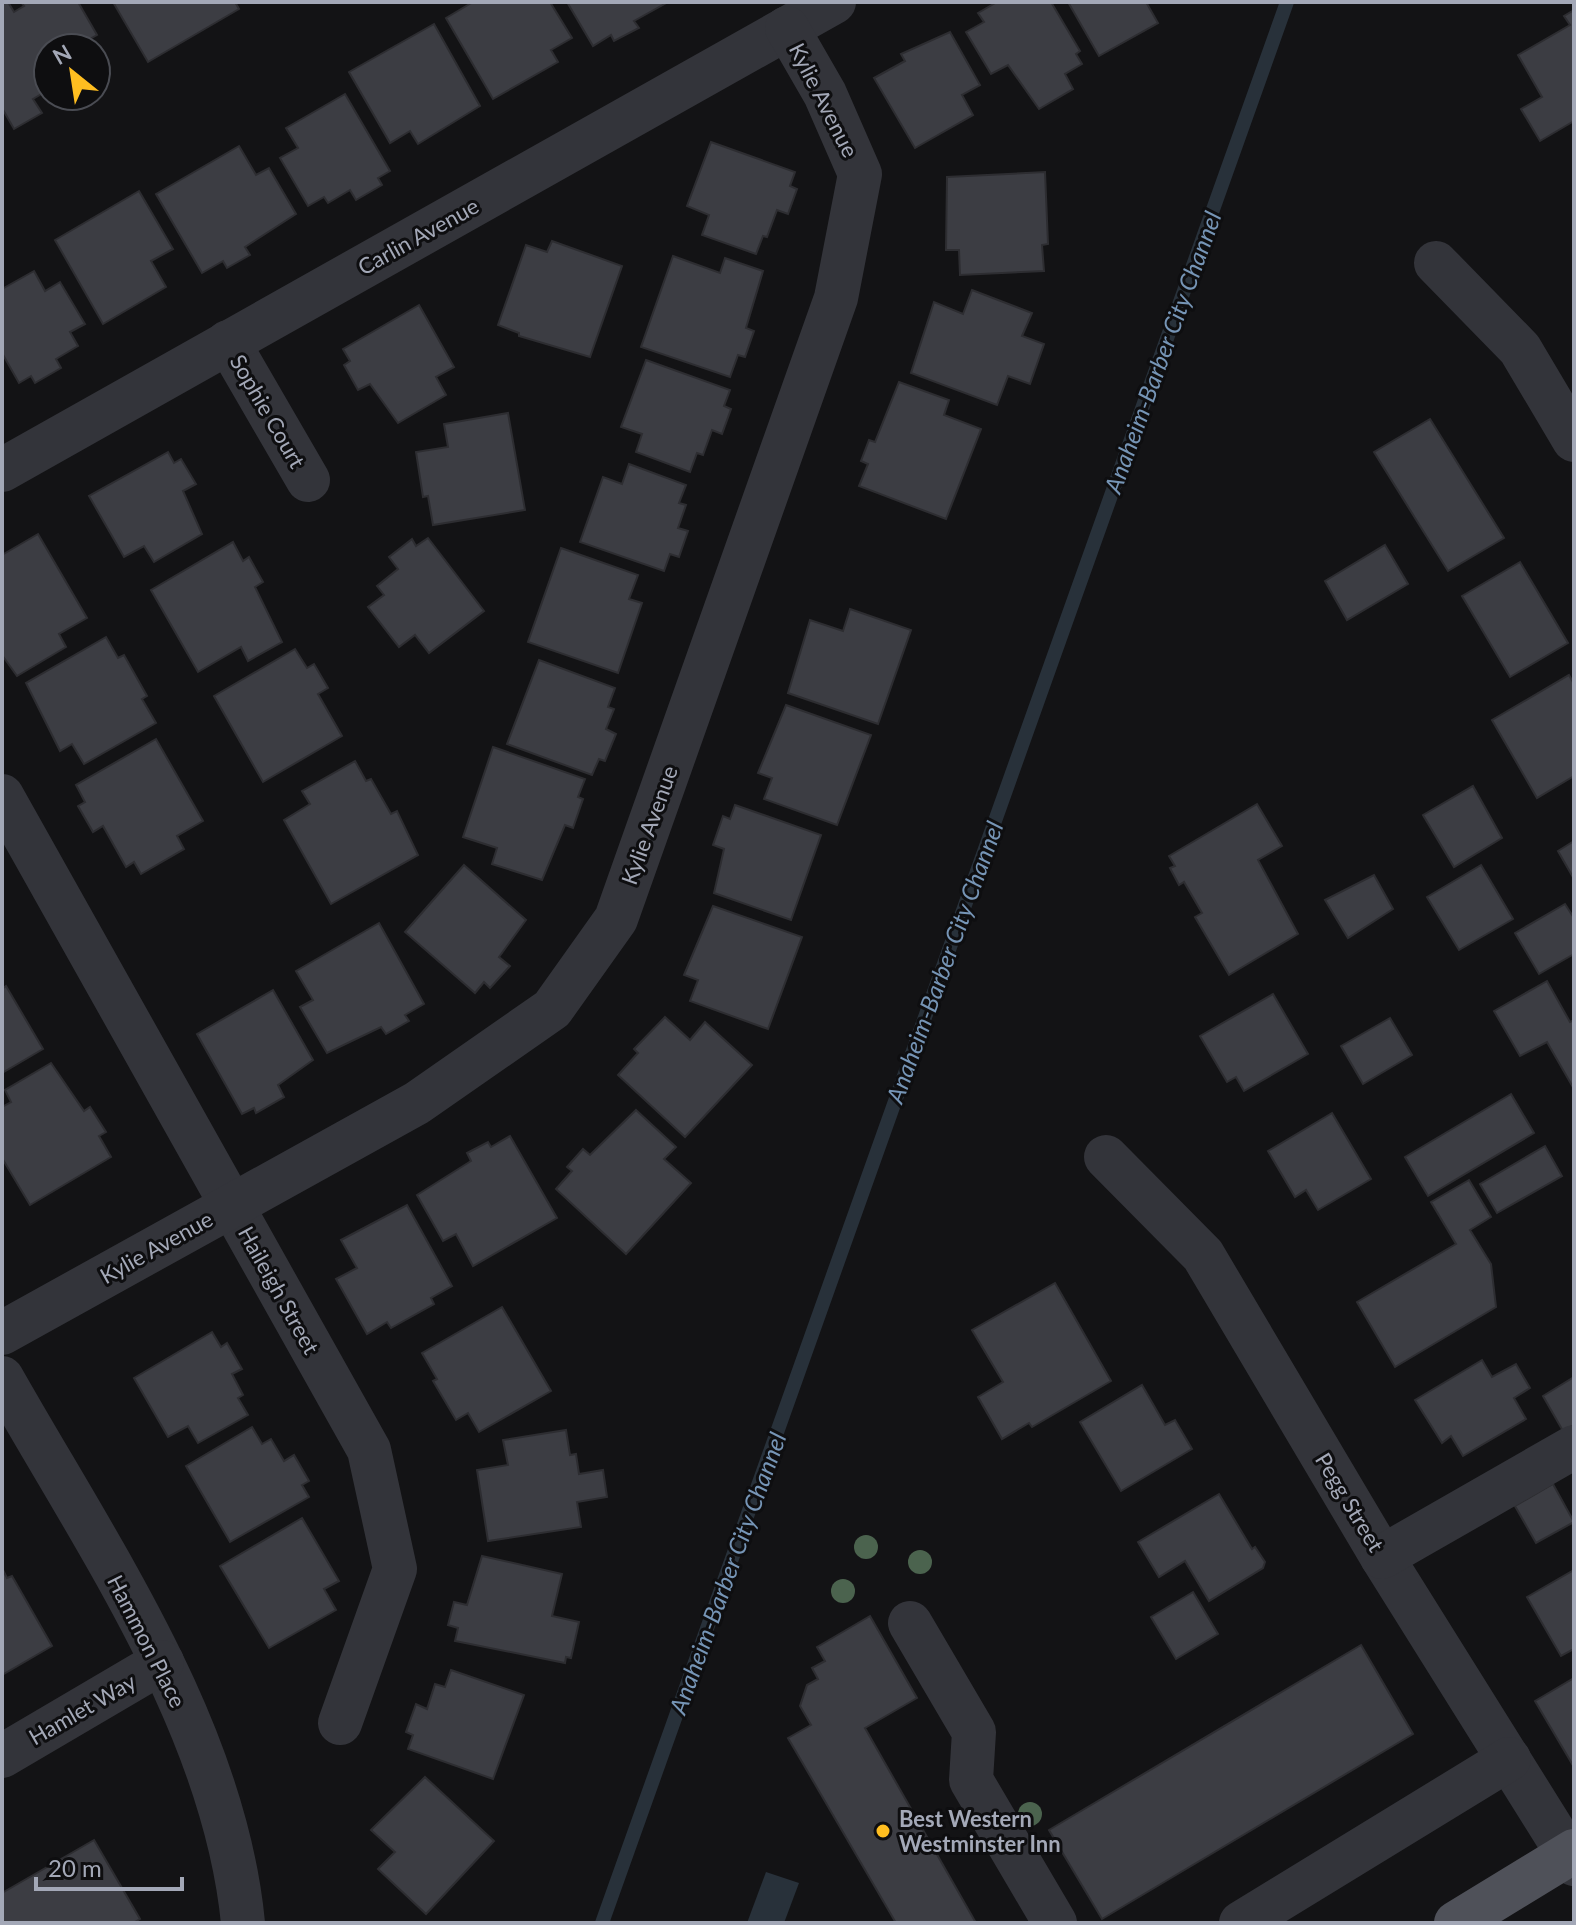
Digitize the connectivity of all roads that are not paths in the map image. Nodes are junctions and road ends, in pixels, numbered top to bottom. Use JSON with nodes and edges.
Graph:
{"nodes":[{"id":1,"x":834,"y":2,"type":"edge"},
{"id":2,"x":787,"y":28,"type":"junction"},
{"id":3,"x":1436,"y":263,"type":"dead end"},
{"id":4,"x":228,"y":342,"type":"junction"},
{"id":5,"x":1574,"y":440,"type":"edge"},
{"id":6,"x":2,"y":470,"type":"edge"},
{"id":7,"x":308,"y":480,"type":"dead end"},
{"id":8,"x":2,"y":796,"type":"edge"},
{"id":9,"x":1106,"y":1157,"type":"dead end"},
{"id":10,"x":231,"y":1205,"type":"junction"},
{"id":11,"x":2,"y":1333,"type":"edge"},
{"id":12,"x":2,"y":1378,"type":"edge"},
{"id":13,"x":1574,"y":1447,"type":"edge"},
{"id":14,"x":1382,"y":1557,"type":"junction"},
{"id":15,"x":910,"y":1623,"type":"dead end"},
{"id":16,"x":162,"y":1662,"type":"junction"},
{"id":17,"x":340,"y":1723,"type":"dead end"},
{"id":18,"x":2,"y":1756,"type":"edge"},
{"id":19,"x":1509,"y":1759,"type":"junction"},
{"id":20,"x":1572,"y":1856,"type":"edge"},
{"id":21,"x":243,"y":1923,"type":"edge"},
{"id":22,"x":1055,"y":1923,"type":"edge"},
{"id":23,"x":1241,"y":1923,"type":"edge"},
{"id":24,"x":1456,"y":1923,"type":"edge"}],
"edges":[{"from":1,"to":2,"type":"street","name":"Carlin Avenue"},
{"from":2,"to":4,"type":"street","name":"Carlin Avenue"},
{"from":2,"to":10,"type":"street","name":"Kylie Avenue"},
{"from":3,"to":5,"type":"street"},
{"from":4,"to":6,"type":"street","name":"Carlin Avenue"},
{"from":4,"to":7,"type":"street","name":"Sophie Court"},
{"from":8,"to":10,"type":"street","name":"Haileigh Street"},
{"from":9,"to":14,"type":"street","name":"Pegg Street"},
{"from":10,"to":11,"type":"street","name":"Kylie Avenue"},
{"from":10,"to":17,"type":"street","name":"Haileigh Street"},
{"from":12,"to":16,"type":"street","name":"Hammon Place"},
{"from":13,"to":14,"type":"street"},
{"from":14,"to":19,"type":"street","name":"Pegg Street"},
{"from":15,"to":22,"type":"street"},
{"from":16,"to":18,"type":"street","name":"Hamlet Way"},
{"from":16,"to":21,"type":"street","name":"Hammon Place"},
{"from":19,"to":20,"type":"street","name":"Pegg Street"},
{"from":19,"to":23,"type":"street"},
{"from":20,"to":24,"type":"main road"}]}
